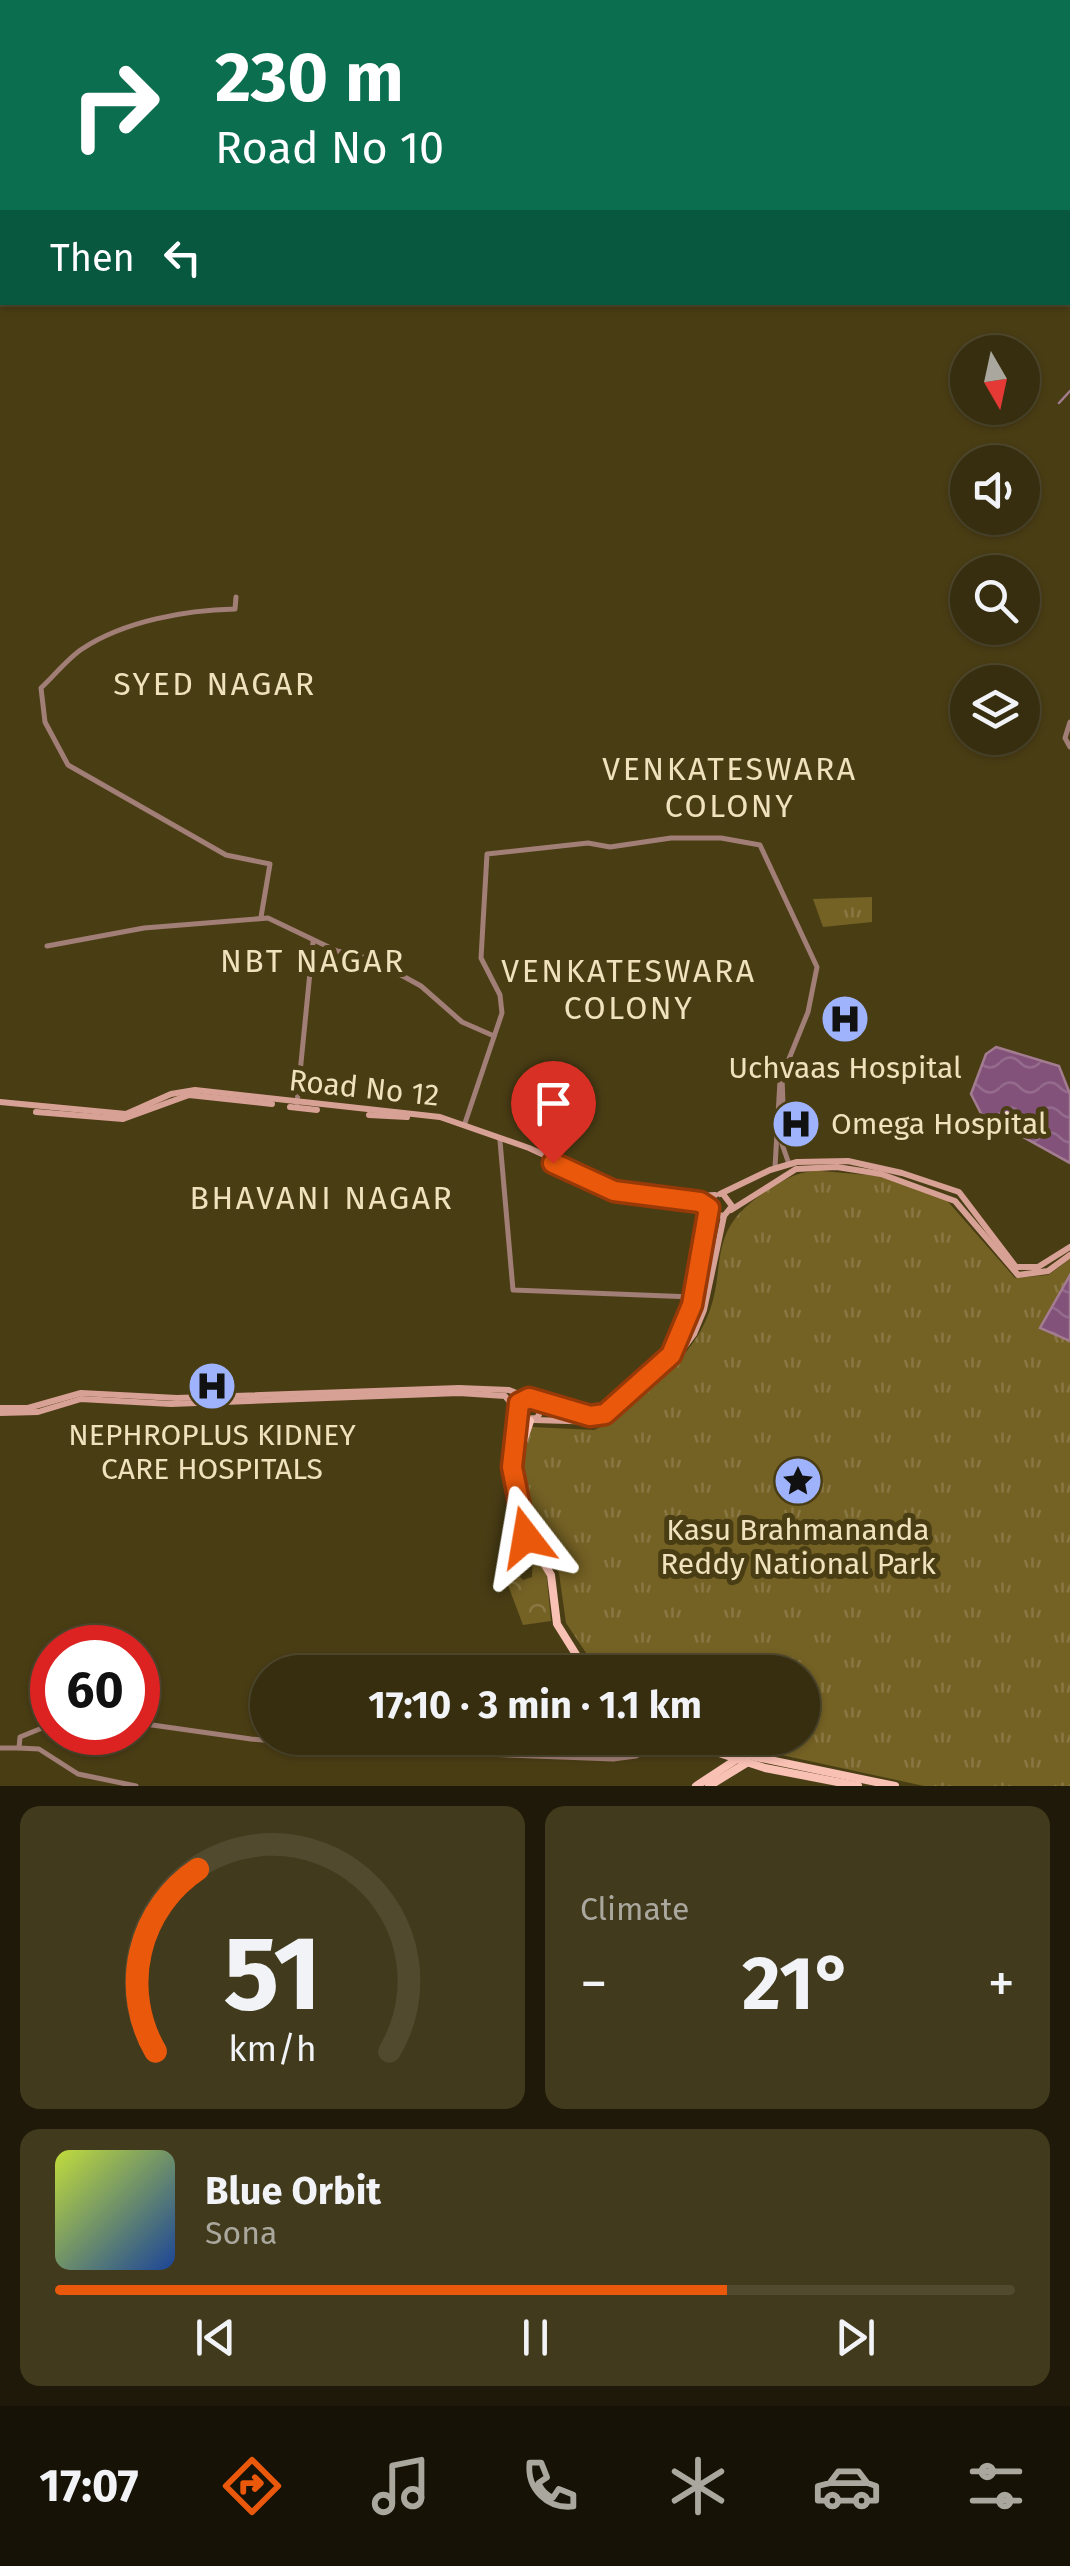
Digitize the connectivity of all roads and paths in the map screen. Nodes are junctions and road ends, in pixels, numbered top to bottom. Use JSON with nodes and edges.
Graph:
{"nodes":[{"id":1,"x":236,"y":597,"type":"dead end"},
{"id":2,"x":1070,"y":722,"type":"edge"},
{"id":3,"x":1070,"y":747,"type":"edge"},
{"id":4,"x":261,"y":918,"type":"junction"},
{"id":5,"x":313,"y":942,"type":"junction"},
{"id":6,"x":47,"y":946,"type":"dead end"},
{"id":7,"x":495,"y":1036,"type":"junction"},
{"id":8,"x":782,"y":1076,"type":"junction"},
{"id":9,"x":297,"y":1103,"type":"junction"},
{"id":10,"x":0,"y":1104,"type":"edge"},
{"id":11,"x":465,"y":1123,"type":"junction"},
{"id":12,"x":500,"y":1140,"type":"junction"},
{"id":13,"x":789,"y":1164,"type":"junction"},
{"id":14,"x":825,"y":1164,"type":"junction"},
{"id":15,"x":776,"y":1167,"type":"junction"},
{"id":16,"x":901,"y":1176,"type":"junction"},
{"id":17,"x":718,"y":1195,"type":"junction"},
{"id":18,"x":709,"y":1206,"type":"junction"},
{"id":19,"x":727,"y":1213,"type":"junction"},
{"id":20,"x":1070,"y":1247,"type":"edge"},
{"id":21,"x":1070,"y":1255,"type":"edge"},
{"id":22,"x":694,"y":1297,"type":"junction"},
{"id":23,"x":507,"y":1393,"type":"junction"},
{"id":24,"x":533,"y":1399,"type":"junction"},
{"id":25,"x":0,"y":1410,"type":"edge"},
{"id":26,"x":518,"y":1413,"type":"junction"},
{"id":27,"x":532,"y":1420,"type":"junction"},
{"id":28,"x":596,"y":1420,"type":"junction"},
{"id":29,"x":578,"y":1655,"type":"edge"},
{"id":30,"x":580,"y":1655,"type":"edge"},
{"id":31,"x":160,"y":1726,"type":"edge"},
{"id":32,"x":30,"y":1730,"type":"edge"},
{"id":33,"x":0,"y":1748,"type":"edge"},
{"id":34,"x":20,"y":1748,"type":"junction"},
{"id":35,"x":620,"y":1755,"type":"edge"},
{"id":36,"x":638,"y":1755,"type":"edge"},
{"id":37,"x":721,"y":1755,"type":"edge"},
{"id":38,"x":725,"y":1755,"type":"edge"},
{"id":39,"x":613,"y":1757,"type":"junction"},
{"id":40,"x":735,"y":1760,"type":"junction"},
{"id":41,"x":720,"y":1770,"type":"junction"},
{"id":42,"x":136,"y":1786,"type":"edge"},
{"id":43,"x":696,"y":1786,"type":"edge"},
{"id":44,"x":709,"y":1786,"type":"edge"},
{"id":45,"x":858,"y":1786,"type":"edge"},
{"id":46,"x":895,"y":1786,"type":"edge"}],
"edges":[{"from":1,"to":4,"type":"street"},
{"from":2,"to":3,"type":"street"},
{"from":4,"to":5,"type":"street"},
{"from":4,"to":6,"type":"street"},
{"from":5,"to":7,"type":"street"},
{"from":5,"to":9,"type":"street"},
{"from":7,"to":8,"type":"street"},
{"from":7,"to":11,"type":"street"},
{"from":8,"to":13,"type":"street"},
{"from":8,"to":15,"type":"street"},
{"from":9,"to":10,"type":"main road","name":"Road No 12"},
{"from":9,"to":11,"type":"main road","name":"Road No 12"},
{"from":10,"to":12,"type":"main road"},
{"from":11,"to":17,"type":"main road","name":"Road No 12"},
{"from":12,"to":18,"type":"main road"},
{"from":12,"to":22,"type":"street"},
{"from":13,"to":14,"type":"main road"},
{"from":13,"to":15,"type":"main road"},
{"from":14,"to":16,"type":"main road"},
{"from":14,"to":19,"type":"main road"},
{"from":15,"to":17,"type":"main road"},
{"from":16,"to":20,"type":"main road"},
{"from":16,"to":21,"type":"main road"},
{"from":17,"to":18,"type":"main road"},
{"from":17,"to":19,"type":"main road"},
{"from":18,"to":19,"type":"main road"},
{"from":18,"to":22,"type":"main road"},
{"from":19,"to":28,"type":"main road"},
{"from":22,"to":28,"type":"main road"},
{"from":23,"to":24,"type":"main road"},
{"from":23,"to":25,"type":"main road"},
{"from":23,"to":26,"type":"main road"},
{"from":24,"to":26,"type":"main road"},
{"from":24,"to":27,"type":"main road"},
{"from":24,"to":28,"type":"main road"},
{"from":26,"to":27,"type":"main road"},
{"from":26,"to":29,"type":"main road"},
{"from":27,"to":28,"type":"main road"},
{"from":27,"to":30,"type":"main road"},
{"from":31,"to":39,"type":"street"},
{"from":32,"to":34,"type":"street"},
{"from":33,"to":34,"type":"street"},
{"from":34,"to":42,"type":"street"},
{"from":35,"to":39,"type":"street"},
{"from":36,"to":39,"type":"street"},
{"from":37,"to":40,"type":"main road"},
{"from":38,"to":40,"type":"main road"},
{"from":40,"to":41,"type":"main road"},
{"from":40,"to":41,"type":"main road"},
{"from":40,"to":44,"type":"main road"},
{"from":40,"to":45,"type":"main road"},
{"from":40,"to":46,"type":"main road"},
{"from":41,"to":43,"type":"main road"}]}
